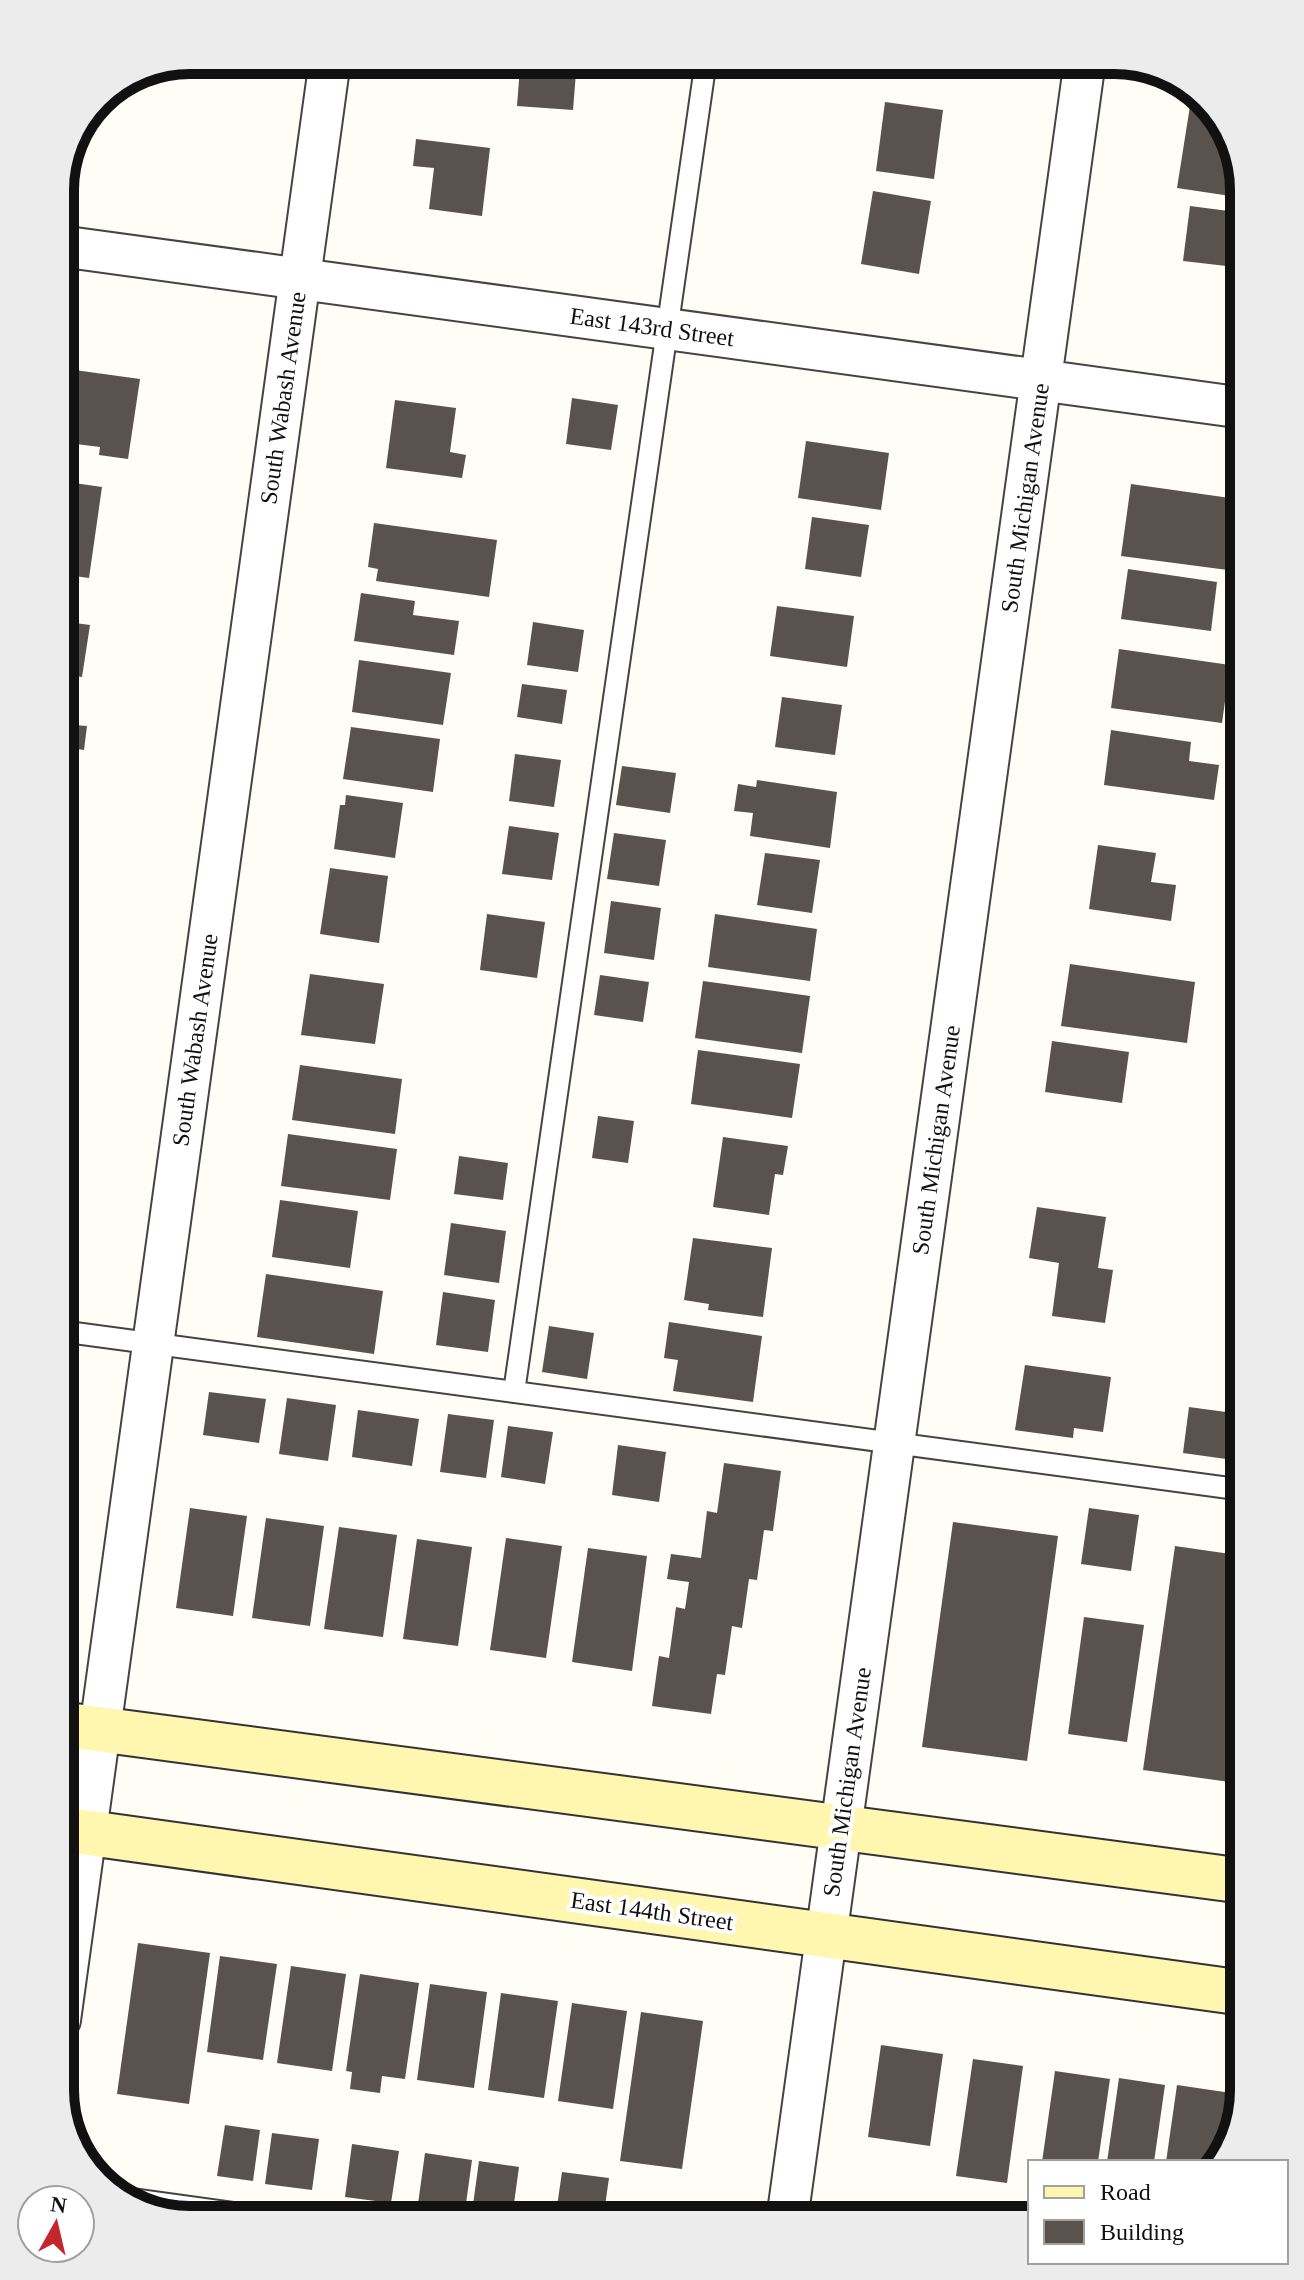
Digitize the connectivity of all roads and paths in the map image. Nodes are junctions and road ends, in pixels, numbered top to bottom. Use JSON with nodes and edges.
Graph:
{"nodes":[{"id":1,"x":328,"y":74,"type":"edge"},
{"id":2,"x":704,"y":74,"type":"edge"},
{"id":3,"x":1083,"y":74,"type":"edge"},
{"id":4,"x":74,"y":248,"type":"edge"},
{"id":5,"x":300,"y":279,"type":"junction"},
{"id":6,"x":669,"y":330,"type":"junction"},
{"id":7,"x":1041,"y":381,"type":"junction"},
{"id":8,"x":1230,"y":406,"type":"edge"},
{"id":9,"x":74,"y":1333,"type":"edge"},
{"id":10,"x":153,"y":1344,"type":"junction"},
{"id":11,"x":514,"y":1392,"type":"junction"},
{"id":12,"x":894,"y":1443,"type":"junction"},
{"id":13,"x":1230,"y":1488,"type":"edge"},
{"id":14,"x":80,"y":1726,"type":"edge"},
{"id":15,"x":74,"y":1816,"type":"edge"},
{"id":16,"x":841,"y":1828,"type":"junction"},
{"id":17,"x":74,"y":1831,"type":"edge"},
{"id":18,"x":1230,"y":1879,"type":"edge"},
{"id":19,"x":826,"y":1936,"type":"junction"},
{"id":20,"x":1230,"y":1991,"type":"edge"},
{"id":21,"x":789,"y":2206,"type":"edge"}],
"edges":[{"from":1,"to":5,"type":"street","name":"South Wabash Avenue"},
{"from":2,"to":6,"type":"lane"},
{"from":3,"to":7,"type":"street","name":"South Michigan Avenue"},
{"from":4,"to":5,"type":"street","name":"East 143rd Street"},
{"from":5,"to":6,"type":"street","name":"East 143rd Street"},
{"from":5,"to":10,"type":"street","name":"South Wabash Avenue"},
{"from":6,"to":7,"type":"street","name":"East 143rd Street"},
{"from":6,"to":11,"type":"lane"},
{"from":7,"to":8,"type":"street","name":"East 143rd Street"},
{"from":7,"to":12,"type":"street","name":"South Michigan Avenue"},
{"from":9,"to":10,"type":"lane"},
{"from":10,"to":11,"type":"lane"},
{"from":10,"to":14,"type":"street","name":"South Wabash Avenue"},
{"from":11,"to":12,"type":"lane"},
{"from":12,"to":13,"type":"lane"},
{"from":12,"to":16,"type":"street","name":"South Michigan Avenue"},
{"from":14,"to":15,"type":"street","name":"South Wabash Avenue"},
{"from":14,"to":16,"type":"street"},
{"from":16,"to":18,"type":"street"},
{"from":16,"to":19,"type":"street","name":"South Michigan Avenue"},
{"from":17,"to":19,"type":"street","name":"East 144th Street"},
{"from":19,"to":20,"type":"street","name":"East 144th Street"},
{"from":19,"to":21,"type":"street","name":"South Michigan Avenue"}]}
